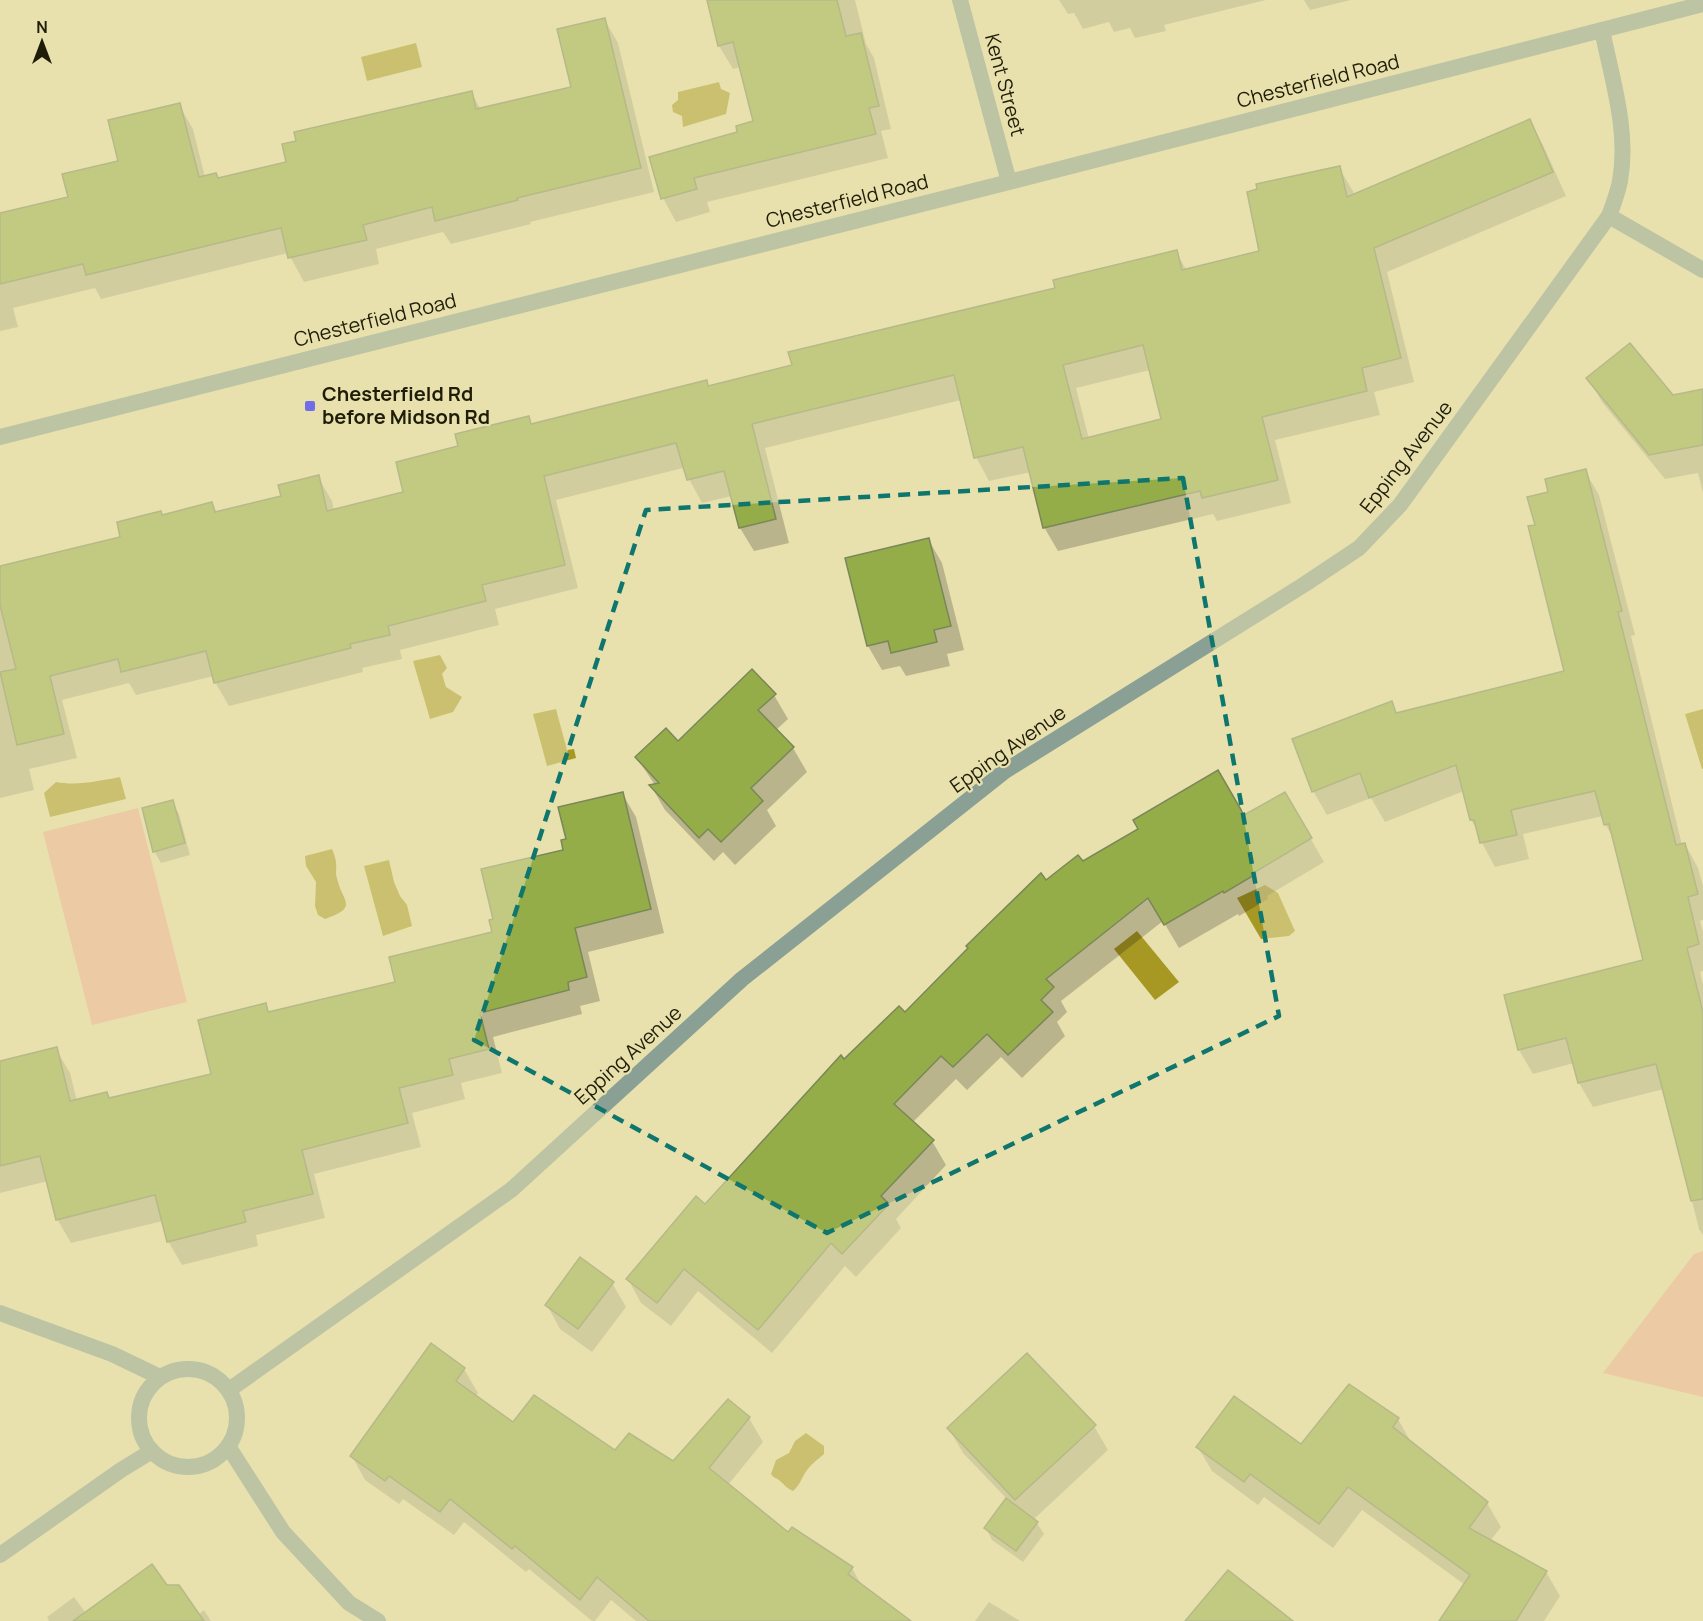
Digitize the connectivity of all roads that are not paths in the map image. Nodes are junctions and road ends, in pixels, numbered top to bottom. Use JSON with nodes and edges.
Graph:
{"nodes":[{"id":1,"x":960,"y":0,"type":"edge"},
{"id":2,"x":1703,"y":4,"type":"edge"},
{"id":3,"x":1602,"y":30,"type":"junction"},
{"id":4,"x":1009,"y":182,"type":"junction"},
{"id":5,"x":1609,"y":216,"type":"junction"},
{"id":6,"x":1703,"y":270,"type":"edge"},
{"id":7,"x":0,"y":437,"type":"edge"},
{"id":8,"x":0,"y":1313,"type":"edge"},
{"id":9,"x":160,"y":1377,"type":"junction"},
{"id":10,"x":229,"y":1390,"type":"junction"},
{"id":11,"x":228,"y":1446,"type":"junction"},
{"id":12,"x":152,"y":1451,"type":"junction"},
{"id":13,"x":0,"y":1555,"type":"edge"},
{"id":14,"x":378,"y":1621,"type":"edge"}],
"edges":[{"from":1,"to":4,"type":"street","name":"Kent Street"},
{"from":2,"to":3,"type":"street","name":"Chesterfield Road"},
{"from":3,"to":4,"type":"street","name":"Chesterfield Road"},
{"from":3,"to":5,"type":"street","name":"Epping Avenue"},
{"from":4,"to":7,"type":"street","name":"Chesterfield Road"},
{"from":5,"to":6,"type":"street"},
{"from":5,"to":10,"type":"street","name":"Epping Avenue"},
{"from":8,"to":9,"type":"street"},
{"from":9,"to":10,"type":"street"},
{"from":9,"to":12,"type":"street"},
{"from":10,"to":11,"type":"street"},
{"from":11,"to":12,"type":"street"},
{"from":11,"to":14,"type":"street"},
{"from":12,"to":13,"type":"street"}]}
